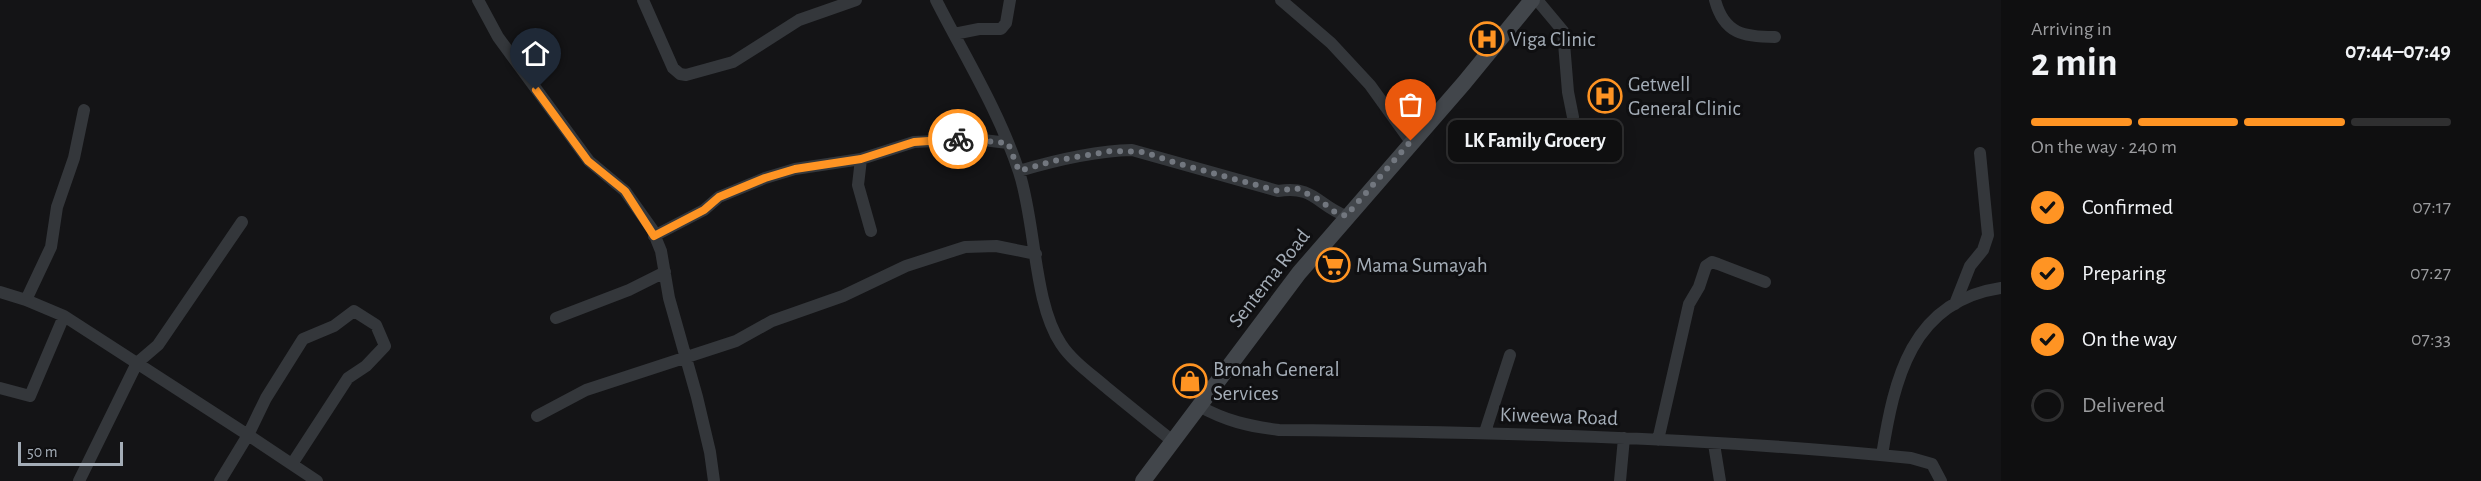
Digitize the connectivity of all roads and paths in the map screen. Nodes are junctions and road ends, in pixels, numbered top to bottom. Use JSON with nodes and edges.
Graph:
{"nodes":[{"id":1,"x":478,"y":0,"type":"edge"},
{"id":2,"x":643,"y":0,"type":"edge"},
{"id":3,"x":856,"y":0,"type":"edge"},
{"id":4,"x":936,"y":0,"type":"edge"},
{"id":5,"x":1010,"y":0,"type":"edge"},
{"id":6,"x":1281,"y":0,"type":"edge"},
{"id":7,"x":1532,"y":0,"type":"edge"},
{"id":8,"x":1537,"y":0,"type":"edge"},
{"id":9,"x":1715,"y":0,"type":"edge"},
{"id":10,"x":954,"y":34,"type":"junction"},
{"id":11,"x":1775,"y":37,"type":"dead end"},
{"id":12,"x":84,"y":110,"type":"dead end"},
{"id":13,"x":1573,"y":117,"type":"dead end"},
{"id":14,"x":1411,"y":141,"type":"junction"},
{"id":15,"x":1008,"y":143,"type":"junction"},
{"id":16,"x":1980,"y":153,"type":"dead end"},
{"id":17,"x":861,"y":159,"type":"junction"},
{"id":18,"x":1019,"y":171,"type":"junction"},
{"id":19,"x":1346,"y":216,"type":"junction"},
{"id":20,"x":242,"y":222,"type":"dead end"},
{"id":21,"x":871,"y":231,"type":"dead end"},
{"id":22,"x":654,"y":236,"type":"junction"},
{"id":23,"x":1036,"y":254,"type":"junction"},
{"id":24,"x":665,"y":272,"type":"junction"},
{"id":25,"x":1765,"y":282,"type":"dead end"},
{"id":26,"x":2001,"y":288,"type":"edge"},
{"id":27,"x":0,"y":292,"type":"edge"},
{"id":28,"x":26,"y":300,"type":"junction"},
{"id":29,"x":1956,"y":304,"type":"junction"},
{"id":30,"x":64,"y":315,"type":"junction"},
{"id":31,"x":556,"y":318,"type":"dead end"},
{"id":32,"x":1510,"y":355,"type":"dead end"},
{"id":33,"x":686,"y":357,"type":"junction"},
{"id":34,"x":137,"y":363,"type":"junction"},
{"id":35,"x":0,"y":388,"type":"edge"},
{"id":36,"x":1198,"y":406,"type":"junction"},
{"id":37,"x":537,"y":416,"type":"dead end"},
{"id":38,"x":1485,"y":432,"type":"junction"},
{"id":39,"x":248,"y":435,"type":"junction"},
{"id":40,"x":1624,"y":438,"type":"junction"},
{"id":41,"x":1658,"y":440,"type":"junction"},
{"id":42,"x":1174,"y":442,"type":"junction"},
{"id":43,"x":1714,"y":444,"type":"junction"},
{"id":44,"x":1882,"y":455,"type":"junction"},
{"id":45,"x":292,"y":464,"type":"junction"},
{"id":46,"x":79,"y":481,"type":"edge"},
{"id":47,"x":219,"y":481,"type":"edge"},
{"id":48,"x":317,"y":481,"type":"edge"},
{"id":49,"x":714,"y":481,"type":"edge"},
{"id":50,"x":1143,"y":481,"type":"edge"},
{"id":51,"x":1620,"y":481,"type":"edge"},
{"id":52,"x":1720,"y":481,"type":"edge"},
{"id":53,"x":1941,"y":481,"type":"edge"}],
"edges":[{"from":1,"to":22,"type":"street"},
{"from":2,"to":3,"type":"street"},
{"from":4,"to":10,"type":"street"},
{"from":5,"to":10,"type":"street"},
{"from":6,"to":14,"type":"street"},
{"from":7,"to":14,"type":"main road","name":"Sentema Road"},
{"from":8,"to":13,"type":"street"},
{"from":9,"to":11,"type":"street"},
{"from":10,"to":15,"type":"street"},
{"from":12,"to":28,"type":"street"},
{"from":14,"to":19,"type":"main road","name":"Sentema Road"},
{"from":15,"to":17,"type":"street"},
{"from":15,"to":18,"type":"street"},
{"from":16,"to":29,"type":"street"},
{"from":17,"to":21,"type":"street"},
{"from":17,"to":22,"type":"street"},
{"from":18,"to":19,"type":"street"},
{"from":18,"to":23,"type":"street"},
{"from":19,"to":36,"type":"main road","name":"Sentema Road"},
{"from":20,"to":34,"type":"street"},
{"from":22,"to":24,"type":"street"},
{"from":23,"to":33,"type":"street"},
{"from":23,"to":42,"type":"street"},
{"from":24,"to":31,"type":"street"},
{"from":24,"to":33,"type":"street"},
{"from":25,"to":41,"type":"street"},
{"from":26,"to":29,"type":"street"},
{"from":27,"to":28,"type":"street"},
{"from":28,"to":30,"type":"street"},
{"from":29,"to":44,"type":"street"},
{"from":30,"to":34,"type":"street"},
{"from":30,"to":35,"type":"street"},
{"from":32,"to":38,"type":"street"},
{"from":33,"to":37,"type":"street"},
{"from":33,"to":49,"type":"street"},
{"from":34,"to":39,"type":"street"},
{"from":34,"to":46,"type":"street"},
{"from":36,"to":38,"type":"street","name":"Kiweewa Road"},
{"from":36,"to":42,"type":"main road","name":"Sentema Road"},
{"from":38,"to":40,"type":"street","name":"Kiweewa Road"},
{"from":39,"to":45,"type":"street"},
{"from":39,"to":45,"type":"street"},
{"from":39,"to":47,"type":"street"},
{"from":40,"to":41,"type":"street","name":"Kiweewa Road"},
{"from":40,"to":51,"type":"street"},
{"from":41,"to":43,"type":"street","name":"Kiweewa Road"},
{"from":42,"to":50,"type":"main road","name":"Sentema Road"},
{"from":43,"to":44,"type":"street","name":"Kiweewa Road"},
{"from":43,"to":52,"type":"street"},
{"from":44,"to":53,"type":"street","name":"Kiweewa Road"},
{"from":45,"to":48,"type":"street"}]}
